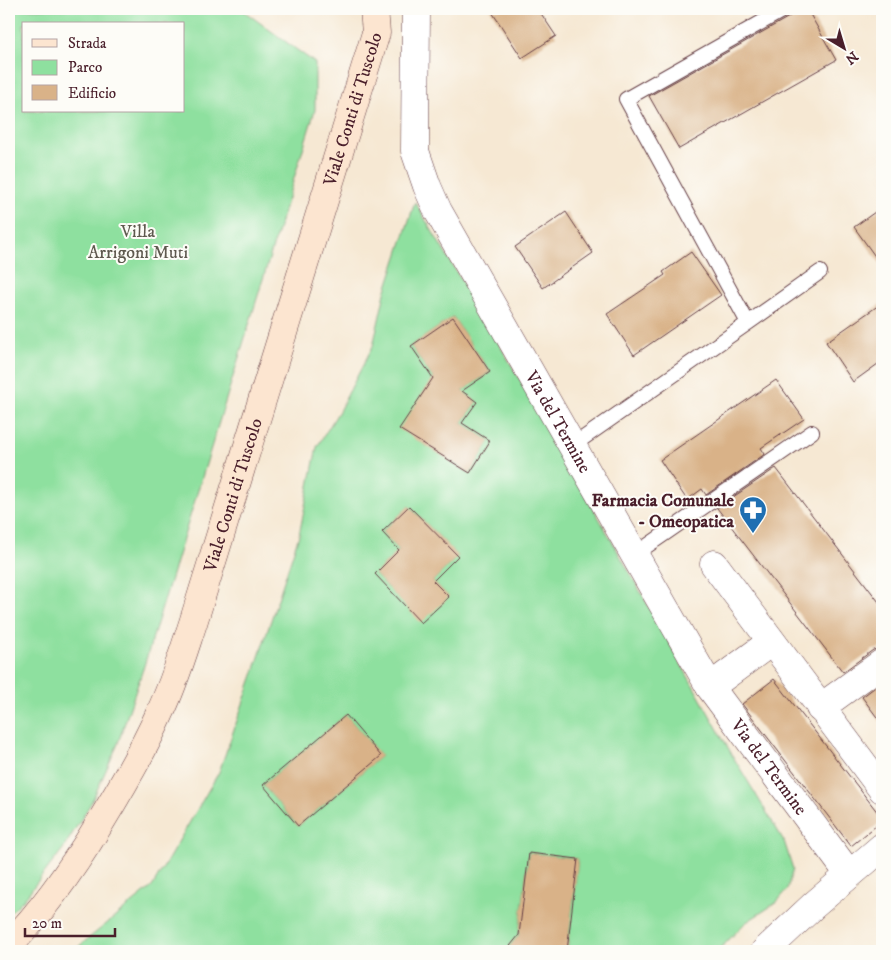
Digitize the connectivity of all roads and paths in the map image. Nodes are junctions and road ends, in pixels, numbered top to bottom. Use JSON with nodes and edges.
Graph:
{"nodes":[{"id":1,"x":416,"y":9,"type":"edge"},
{"id":2,"x":785,"y":9,"type":"edge"},
{"id":3,"x":377,"y":17,"type":"edge"},
{"id":4,"x":820,"y":272,"type":"dead end"},
{"id":5,"x":748,"y":323,"type":"junction"},
{"id":6,"x":812,"y":432,"type":"dead end"},
{"id":7,"x":572,"y":446,"type":"junction"},
{"id":8,"x":634,"y":555,"type":"junction"},
{"id":9,"x":714,"y":564,"type":"dead end"},
{"id":10,"x":771,"y":642,"type":"junction"},
{"id":11,"x":882,"y":663,"type":"edge"},
{"id":12,"x":710,"y":687,"type":"junction"},
{"id":13,"x":820,"y":708,"type":"junction"},
{"id":14,"x":882,"y":789,"type":"edge"},
{"id":15,"x":882,"y":847,"type":"edge"},
{"id":16,"x":850,"y":874,"type":"junction"},
{"id":17,"x":9,"y":945,"type":"edge"},
{"id":18,"x":766,"y":951,"type":"edge"}],
"edges":[{"from":1,"to":7,"type":"street","name":"Via del Termine"},
{"from":2,"to":5,"type":"lane"},
{"from":3,"to":17,"type":"main road","name":"Viale Conti di Tuscolo"},
{"from":4,"to":5,"type":"lane"},
{"from":5,"to":7,"type":"lane"},
{"from":6,"to":8,"type":"lane"},
{"from":7,"to":8,"type":"street","name":"Via del Termine"},
{"from":8,"to":12,"type":"street","name":"Via del Termine"},
{"from":9,"to":10,"type":"street"},
{"from":10,"to":12,"type":"street"},
{"from":10,"to":13,"type":"street"},
{"from":11,"to":13,"type":"street"},
{"from":12,"to":16,"type":"street","name":"Via del Termine"},
{"from":13,"to":14,"type":"street"},
{"from":15,"to":16,"type":"street"},
{"from":16,"to":18,"type":"street"}]}
